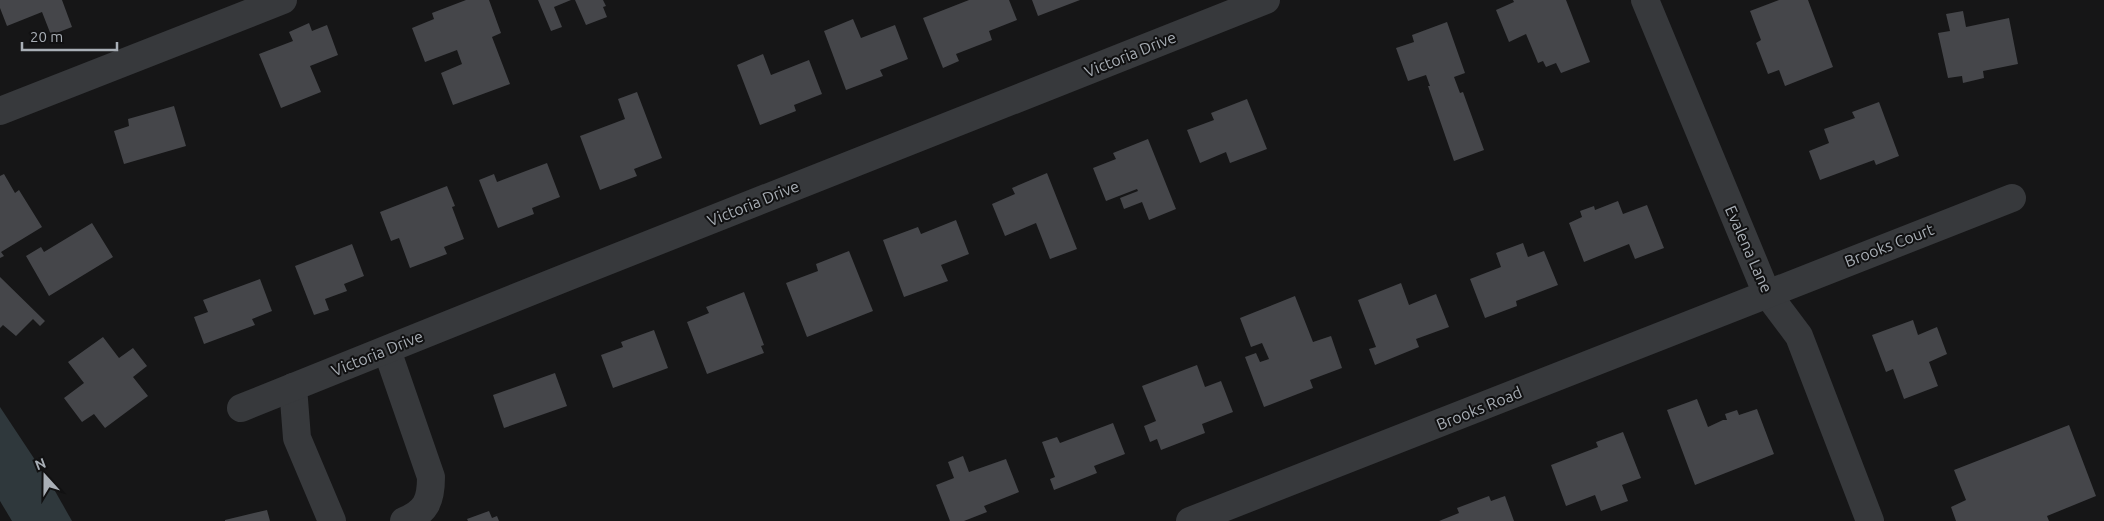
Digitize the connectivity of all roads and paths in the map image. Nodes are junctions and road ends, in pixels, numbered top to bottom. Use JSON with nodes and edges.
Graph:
{"nodes":[{"id":1,"x":283,"y":0,"type":"edge"},
{"id":2,"x":1266,"y":0,"type":"edge"},
{"id":3,"x":1645,"y":0,"type":"edge"},
{"id":4,"x":0,"y":110,"type":"edge"},
{"id":5,"x":2012,"y":198,"type":"dead end"},
{"id":6,"x":1766,"y":292,"type":"junction"},
{"id":7,"x":387,"y":350,"type":"junction"},
{"id":8,"x":294,"y":387,"type":"junction"},
{"id":9,"x":241,"y":408,"type":"dead end"},
{"id":10,"x":332,"y":521,"type":"edge"},
{"id":11,"x":404,"y":521,"type":"edge"},
{"id":12,"x":1190,"y":521,"type":"edge"},
{"id":13,"x":1870,"y":521,"type":"edge"}],
"edges":[{"from":1,"to":4,"type":"street"},
{"from":2,"to":7,"type":"street","name":"Victoria Drive"},
{"from":3,"to":6,"type":"street","name":"Evalena Lane"},
{"from":5,"to":6,"type":"street","name":"Brooks Court"},
{"from":6,"to":12,"type":"street","name":"Brooks Road"},
{"from":6,"to":13,"type":"street","name":"Evalena Lane"},
{"from":7,"to":8,"type":"street","name":"Victoria Drive"},
{"from":7,"to":11,"type":"street"},
{"from":8,"to":9,"type":"street","name":"Victoria Drive"},
{"from":8,"to":10,"type":"street"}]}
